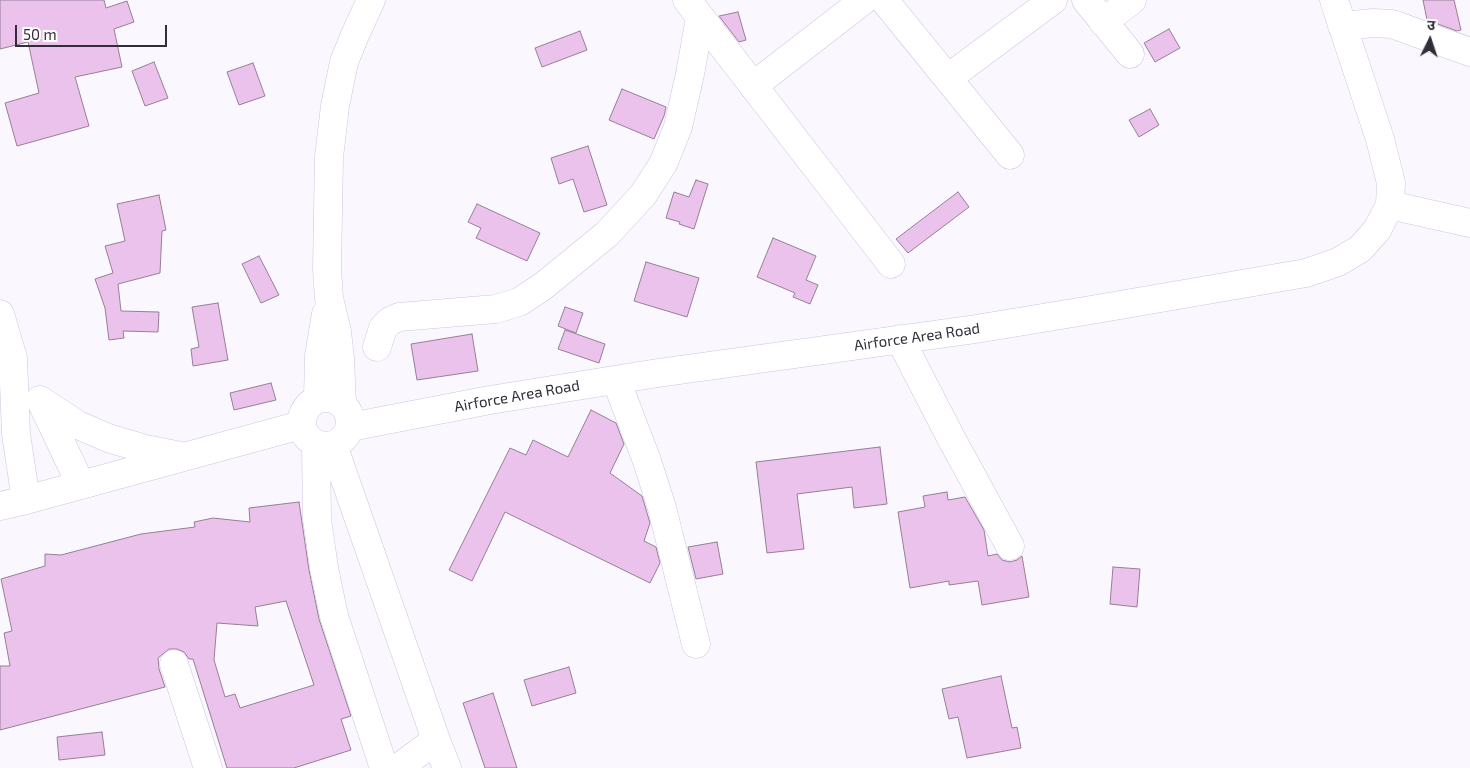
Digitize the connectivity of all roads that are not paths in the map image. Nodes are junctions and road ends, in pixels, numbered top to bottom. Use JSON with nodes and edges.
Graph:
{"nodes":[{"id":1,"x":371,"y":0,"type":"edge"},
{"id":2,"x":864,"y":0,"type":"edge"},
{"id":3,"x":884,"y":0,"type":"edge"},
{"id":4,"x":1053,"y":0,"type":"edge"},
{"id":5,"x":1086,"y":0,"type":"edge"},
{"id":6,"x":1132,"y":0,"type":"edge"},
{"id":7,"x":1334,"y":0,"type":"edge"},
{"id":8,"x":694,"y":9,"type":"edge"},
{"id":9,"x":1103,"y":22,"type":"junction"},
{"id":10,"x":1342,"y":26,"type":"junction"},
{"id":11,"x":1470,"y":52,"type":"edge"},
{"id":12,"x":1130,"y":54,"type":"dead end"},
{"id":13,"x":948,"y":78,"type":"junction"},
{"id":14,"x":753,"y":86,"type":"junction"},
{"id":15,"x":1010,"y":156,"type":"dead end"},
{"id":16,"x":1390,"y":206,"type":"junction"},
{"id":17,"x":1470,"y":223,"type":"edge"},
{"id":18,"x":891,"y":264,"type":"dead end"},
{"id":19,"x":0,"y":314,"type":"edge"},
{"id":20,"x":900,"y":340,"type":"junction"},
{"id":21,"x":377,"y":347,"type":"dead end"},
{"id":22,"x":13,"y":358,"type":"junction"},
{"id":23,"x":616,"y":380,"type":"junction"},
{"id":24,"x":40,"y":400,"type":"junction"},
{"id":25,"x":15,"y":412,"type":"junction"},
{"id":26,"x":327,"y":424,"type":"junction"},
{"id":27,"x":0,"y":448,"type":"edge"},
{"id":28,"x":186,"y":457,"type":"junction"},
{"id":29,"x":81,"y":485,"type":"junction"},
{"id":30,"x":26,"y":500,"type":"junction"},
{"id":31,"x":0,"y":506,"type":"edge"},
{"id":32,"x":1010,"y":546,"type":"dead end"},
{"id":33,"x":696,"y":644,"type":"dead end"},
{"id":34,"x":174,"y":664,"type":"dead end"},
{"id":35,"x":436,"y":740,"type":"junction"},
{"id":36,"x":208,"y":768,"type":"edge"},
{"id":37,"x":384,"y":768,"type":"edge"},
{"id":38,"x":398,"y":768,"type":"edge"},
{"id":39,"x":447,"y":768,"type":"edge"}],
"edges":[{"from":1,"to":26,"type":"street"},
{"from":2,"to":14,"type":"street"},
{"from":3,"to":13,"type":"street"},
{"from":4,"to":13,"type":"street"},
{"from":5,"to":9,"type":"street"},
{"from":6,"to":9,"type":"street"},
{"from":7,"to":10,"type":"street","name":"Airforce Area Road"},
{"from":8,"to":14,"type":"street"},
{"from":8,"to":21,"type":"street"},
{"from":9,"to":12,"type":"street"},
{"from":10,"to":11,"type":"street"},
{"from":10,"to":16,"type":"street","name":"Airforce Area Road"},
{"from":13,"to":15,"type":"street"},
{"from":14,"to":18,"type":"street"},
{"from":16,"to":17,"type":"street"},
{"from":16,"to":20,"type":"street","name":"Airforce Area Road"},
{"from":19,"to":22,"type":"street"},
{"from":20,"to":23,"type":"street","name":"Airforce Area Road"},
{"from":20,"to":32,"type":"street"},
{"from":22,"to":24,"type":"street"},
{"from":22,"to":25,"type":"street"},
{"from":23,"to":26,"type":"street","name":"Airforce Area Road"},
{"from":23,"to":33,"type":"street"},
{"from":24,"to":28,"type":"street"},
{"from":24,"to":29,"type":"street"},
{"from":25,"to":27,"type":"street"},
{"from":25,"to":30,"type":"street"},
{"from":26,"to":28,"type":"street","name":"Airforce Area Road"},
{"from":26,"to":35,"type":"street"},
{"from":26,"to":37,"type":"street"},
{"from":28,"to":29,"type":"street","name":"Airforce Area Road"},
{"from":29,"to":30,"type":"street","name":"Airforce Area Road"},
{"from":30,"to":31,"type":"street","name":"Airforce Area Road"},
{"from":34,"to":36,"type":"street"},
{"from":35,"to":38,"type":"street"},
{"from":35,"to":39,"type":"street"}]}
